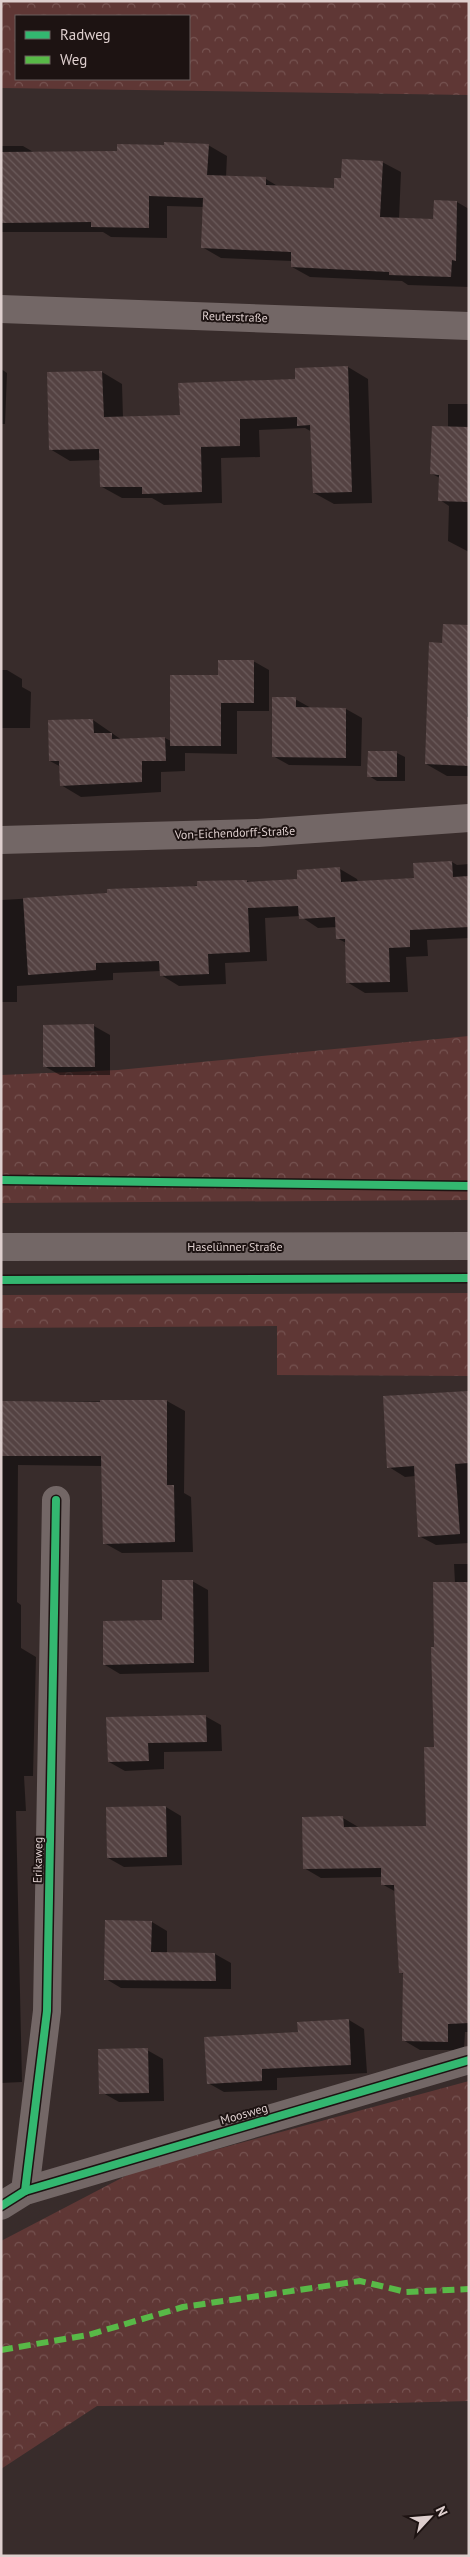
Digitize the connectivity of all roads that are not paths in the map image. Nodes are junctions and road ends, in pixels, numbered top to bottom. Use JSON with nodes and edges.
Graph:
{"nodes":[{"id":1,"x":1,"y":309,"type":"edge"},
{"id":2,"x":469,"y":326,"type":"edge"},
{"id":3,"x":469,"y":818,"type":"edge"},
{"id":4,"x":1,"y":840,"type":"edge"},
{"id":5,"x":469,"y":1246,"type":"edge"},
{"id":6,"x":1,"y":1247,"type":"edge"},
{"id":7,"x":56,"y":1500,"type":"dead end"},
{"id":8,"x":469,"y":2060,"type":"edge"},
{"id":9,"x":25,"y":2192,"type":"junction"},
{"id":10,"x":1,"y":2206,"type":"edge"}],
"edges":[{"from":1,"to":2,"type":"street","name":"Reuterstraße"},
{"from":3,"to":4,"type":"street","name":"Von-Eichendorff-Straße"},
{"from":5,"to":6,"type":"street","name":"Haselünner Straße"},
{"from":7,"to":9,"type":"street","name":"Erikaweg"},
{"from":8,"to":9,"type":"street","name":"Moosweg"},
{"from":9,"to":10,"type":"street"}]}
